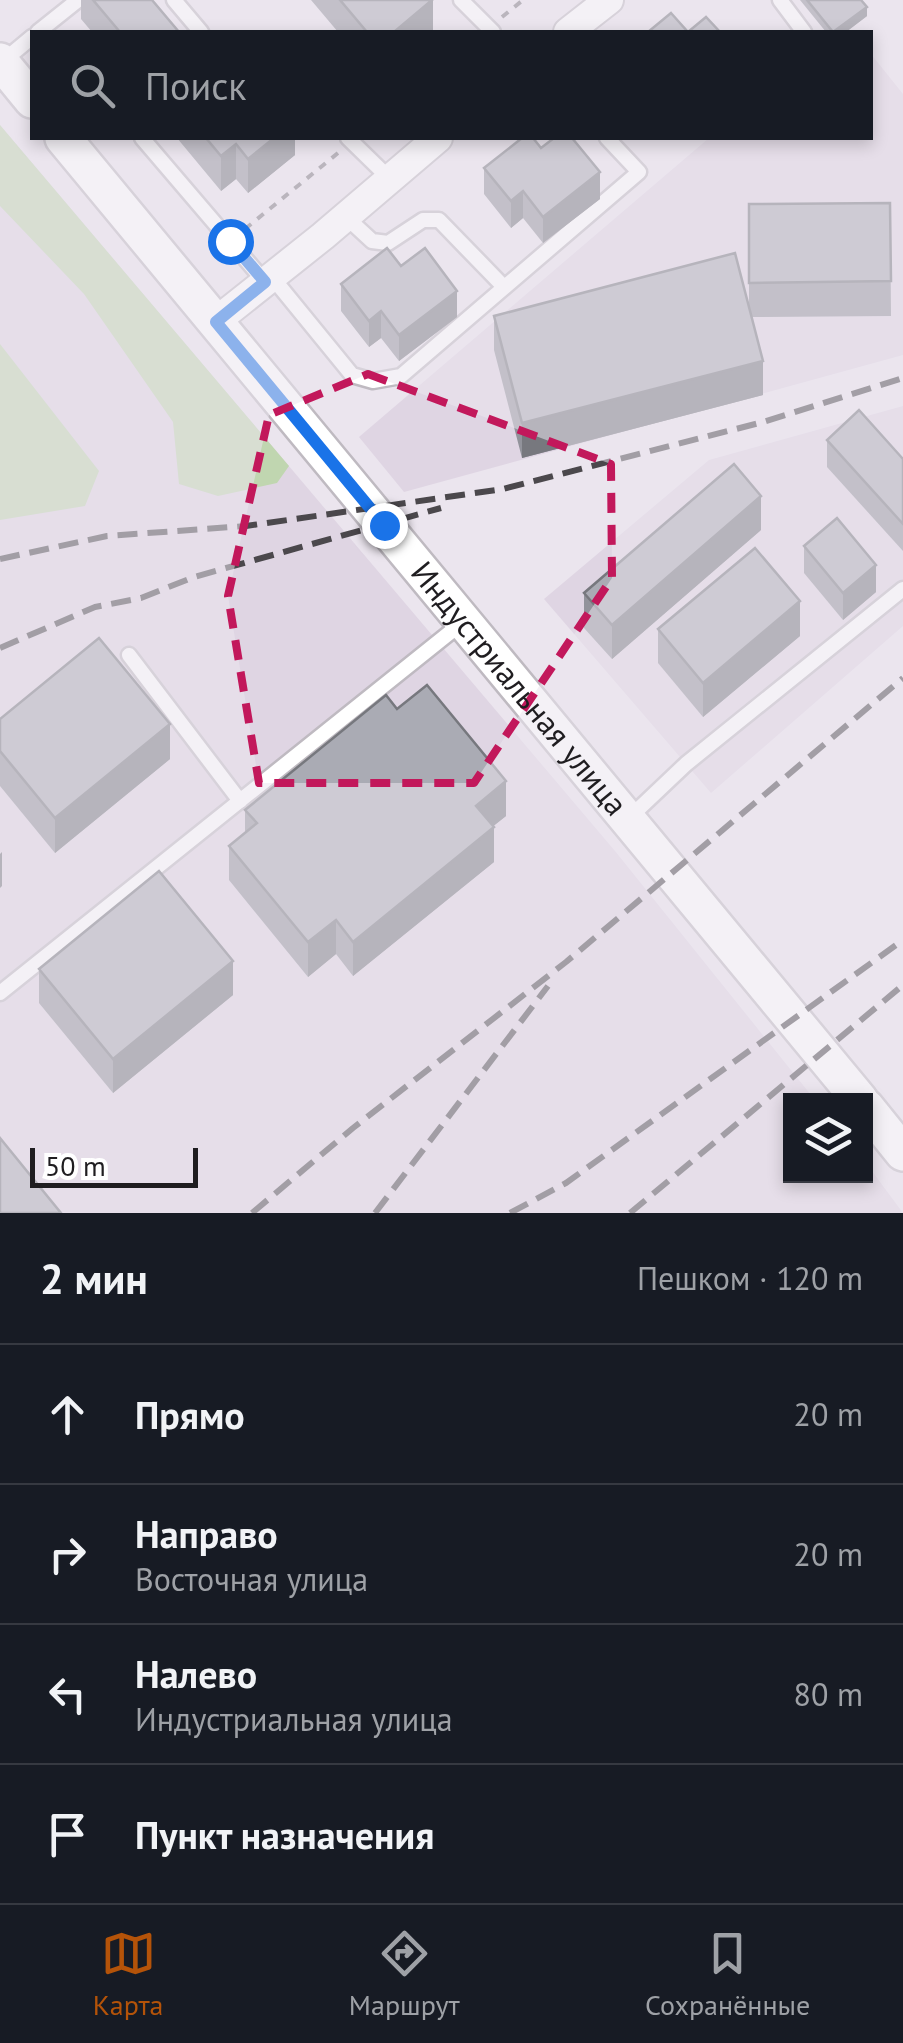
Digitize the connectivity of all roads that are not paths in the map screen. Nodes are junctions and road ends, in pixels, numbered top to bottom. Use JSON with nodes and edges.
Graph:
{"nodes":[{"id":1,"x":78,"y":0,"type":"edge"},
{"id":2,"x":174,"y":0,"type":"edge"},
{"id":3,"x":461,"y":0,"type":"edge"},
{"id":4,"x":609,"y":0,"type":"edge"},
{"id":5,"x":780,"y":0,"type":"edge"},
{"id":6,"x":45,"y":30,"type":"edge"},
{"id":7,"x":199,"y":30,"type":"edge"},
{"id":8,"x":491,"y":30,"type":"edge"},
{"id":9,"x":571,"y":30,"type":"edge"},
{"id":10,"x":802,"y":30,"type":"edge"},
{"id":11,"x":30,"y":41,"type":"edge"},
{"id":12,"x":0,"y":62,"type":"edge"},
{"id":13,"x":30,"y":98,"type":"edge"},
{"id":14,"x":65,"y":140,"type":"edge"},
{"id":15,"x":144,"y":140,"type":"edge"},
{"id":16,"x":350,"y":140,"type":"edge"},
{"id":17,"x":436,"y":140,"type":"edge"},
{"id":18,"x":609,"y":140,"type":"edge"},
{"id":19,"x":390,"y":179,"type":"junction"},
{"id":20,"x":346,"y":217,"type":"junction"},
{"id":21,"x":268,"y":279,"type":"junction"},
{"id":22,"x":504,"y":288,"type":"junction"},
{"id":23,"x":216,"y":322,"type":"junction"},
{"id":24,"x":903,"y":589,"type":"edge"},
{"id":25,"x":463,"y":621,"type":"junction"},
{"id":26,"x":129,"y":655,"type":"dead end"},
{"id":27,"x":240,"y":801,"type":"junction"},
{"id":28,"x":627,"y":820,"type":"junction"},
{"id":29,"x":0,"y":993,"type":"edge"},
{"id":30,"x":854,"y":1093,"type":"edge"},
{"id":31,"x":873,"y":1116,"type":"edge"},
{"id":32,"x":903,"y":1152,"type":"edge"}],
"edges":[{"from":1,"to":6,"type":"lane"},
{"from":2,"to":7,"type":"lane"},
{"from":3,"to":8,"type":"lane"},
{"from":4,"to":9,"type":"street"},
{"from":5,"to":10,"type":"lane"},
{"from":11,"to":12,"type":"lane"},
{"from":12,"to":13,"type":"street"},
{"from":14,"to":23,"type":"street","name":"Индустриальная улица"},
{"from":15,"to":21,"type":"lane"},
{"from":16,"to":19,"type":"lane"},
{"from":17,"to":19,"type":"street"},
{"from":18,"to":22,"type":"lane"},
{"from":19,"to":20,"type":"street"},
{"from":20,"to":21,"type":"street"},
{"from":20,"to":22,"type":"lane"},
{"from":21,"to":22,"type":"lane"},
{"from":21,"to":23,"type":"street"},
{"from":23,"to":25,"type":"street","name":"Индустриальная улица"},
{"from":24,"to":28,"type":"lane"},
{"from":25,"to":27,"type":"lane"},
{"from":25,"to":28,"type":"street","name":"Индустриальная улица"},
{"from":26,"to":27,"type":"lane"},
{"from":27,"to":29,"type":"lane"},
{"from":28,"to":30,"type":"street","name":"Индустриальная улица"},
{"from":31,"to":32,"type":"street"}]}
